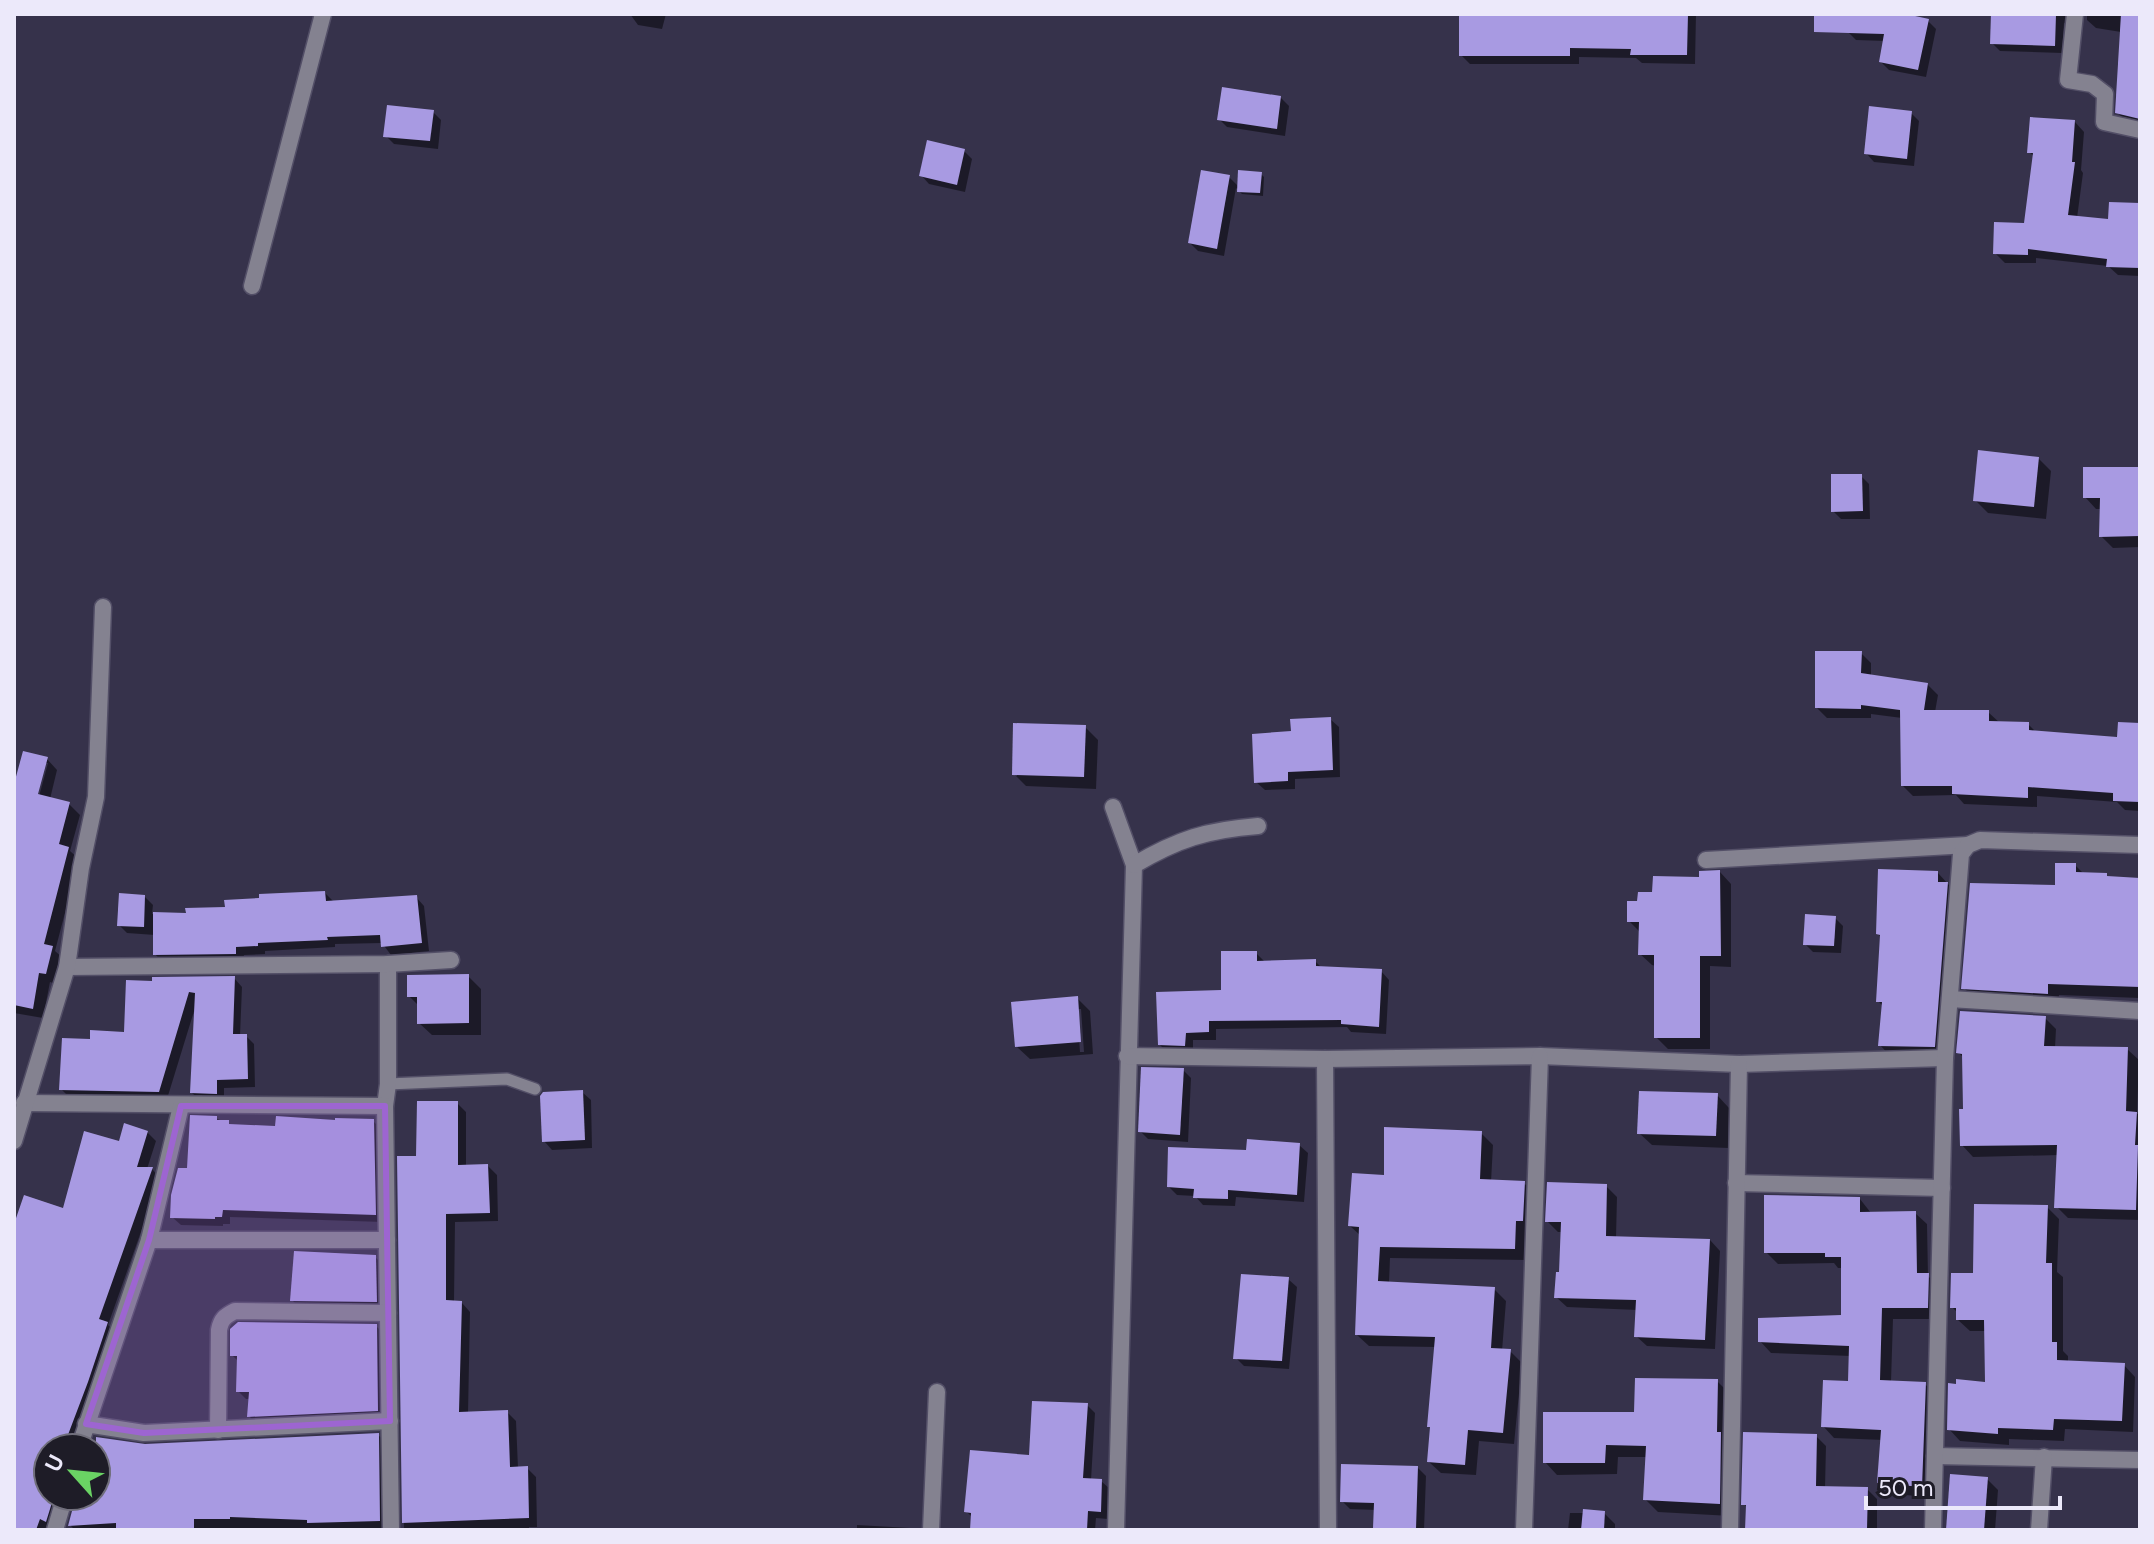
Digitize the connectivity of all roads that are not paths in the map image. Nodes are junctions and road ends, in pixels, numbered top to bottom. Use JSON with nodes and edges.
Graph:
{"nodes":[{"id":1,"x":323,"y":14,"type":"edge"},
{"id":2,"x":2075,"y":14,"type":"edge"},
{"id":3,"x":2140,"y":130,"type":"edge"},
{"id":4,"x":252,"y":286,"type":"dead end"},
{"id":5,"x":103,"y":607,"type":"dead end"},
{"id":6,"x":1113,"y":807,"type":"dead end"},
{"id":7,"x":1258,"y":826,"type":"dead end"},
{"id":8,"x":1968,"y":845,"type":"junction"},
{"id":9,"x":2140,"y":845,"type":"edge"},
{"id":10,"x":1706,"y":860,"type":"dead end"},
{"id":11,"x":1134,"y":865,"type":"junction"},
{"id":12,"x":451,"y":960,"type":"dead end"},
{"id":13,"x":388,"y":964,"type":"junction"},
{"id":14,"x":67,"y":967,"type":"junction"},
{"id":15,"x":1950,"y":999,"type":"junction"},
{"id":16,"x":2140,"y":1011,"type":"edge"},
{"id":17,"x":1127,"y":1056,"type":"junction"},
{"id":18,"x":1540,"y":1056,"type":"junction"},
{"id":19,"x":1945,"y":1058,"type":"junction"},
{"id":20,"x":1325,"y":1059,"type":"junction"},
{"id":21,"x":1739,"y":1064,"type":"junction"},
{"id":22,"x":388,"y":1084,"type":"junction"},
{"id":23,"x":535,"y":1089,"type":"dead end"},
{"id":24,"x":24,"y":1103,"type":"junction"},
{"id":25,"x":181,"y":1106,"type":"junction"},
{"id":26,"x":385,"y":1106,"type":"junction"},
{"id":27,"x":14,"y":1141,"type":"edge"},
{"id":28,"x":1736,"y":1183,"type":"junction"},
{"id":29,"x":1942,"y":1188,"type":"junction"},
{"id":30,"x":149,"y":1240,"type":"junction"},
{"id":31,"x":387,"y":1240,"type":"junction"},
{"id":32,"x":388,"y":1313,"type":"junction"},
{"id":33,"x":937,"y":1392,"type":"dead end"},
{"id":34,"x":390,"y":1421,"type":"junction"},
{"id":35,"x":86,"y":1424,"type":"junction"},
{"id":36,"x":218,"y":1430,"type":"junction"},
{"id":37,"x":84,"y":1432,"type":"edge"},
{"id":38,"x":1935,"y":1456,"type":"junction"},
{"id":39,"x":2044,"y":1457,"type":"junction"},
{"id":40,"x":2140,"y":1460,"type":"edge"},
{"id":41,"x":391,"y":1530,"type":"edge"},
{"id":42,"x":931,"y":1530,"type":"edge"},
{"id":43,"x":1116,"y":1530,"type":"edge"},
{"id":44,"x":1328,"y":1530,"type":"edge"},
{"id":45,"x":1524,"y":1530,"type":"edge"},
{"id":46,"x":1730,"y":1530,"type":"edge"},
{"id":47,"x":1933,"y":1530,"type":"edge"},
{"id":48,"x":2039,"y":1530,"type":"edge"}],
"edges":[{"from":1,"to":4,"type":"street"},
{"from":2,"to":3,"type":"street"},
{"from":5,"to":14,"type":"street"},
{"from":6,"to":11,"type":"street"},
{"from":7,"to":11,"type":"street"},
{"from":8,"to":9,"type":"street"},
{"from":8,"to":10,"type":"street"},
{"from":8,"to":15,"type":"street"},
{"from":11,"to":17,"type":"street"},
{"from":12,"to":13,"type":"street"},
{"from":13,"to":14,"type":"street"},
{"from":13,"to":22,"type":"street"},
{"from":14,"to":24,"type":"street"},
{"from":15,"to":16,"type":"street"},
{"from":15,"to":19,"type":"street"},
{"from":17,"to":20,"type":"street"},
{"from":17,"to":43,"type":"street"},
{"from":18,"to":20,"type":"street"},
{"from":18,"to":21,"type":"street"},
{"from":18,"to":45,"type":"street"},
{"from":19,"to":21,"type":"street"},
{"from":19,"to":29,"type":"street"},
{"from":20,"to":44,"type":"street"},
{"from":21,"to":28,"type":"street"},
{"from":22,"to":23,"type":"lane"},
{"from":22,"to":26,"type":"street"},
{"from":24,"to":25,"type":"street"},
{"from":24,"to":27,"type":"street"},
{"from":25,"to":26,"type":"street"},
{"from":25,"to":30,"type":"street"},
{"from":26,"to":31,"type":"street"},
{"from":28,"to":29,"type":"street"},
{"from":28,"to":46,"type":"street"},
{"from":29,"to":38,"type":"street"},
{"from":30,"to":31,"type":"street"},
{"from":30,"to":35,"type":"street"},
{"from":31,"to":32,"type":"street"},
{"from":32,"to":34,"type":"street"},
{"from":32,"to":36,"type":"street"},
{"from":33,"to":42,"type":"street"},
{"from":34,"to":36,"type":"street"},
{"from":34,"to":41,"type":"street"},
{"from":35,"to":36,"type":"street"},
{"from":35,"to":37,"type":"street"},
{"from":38,"to":39,"type":"street"},
{"from":38,"to":47,"type":"street"},
{"from":39,"to":40,"type":"street"},
{"from":39,"to":48,"type":"street"}]}
